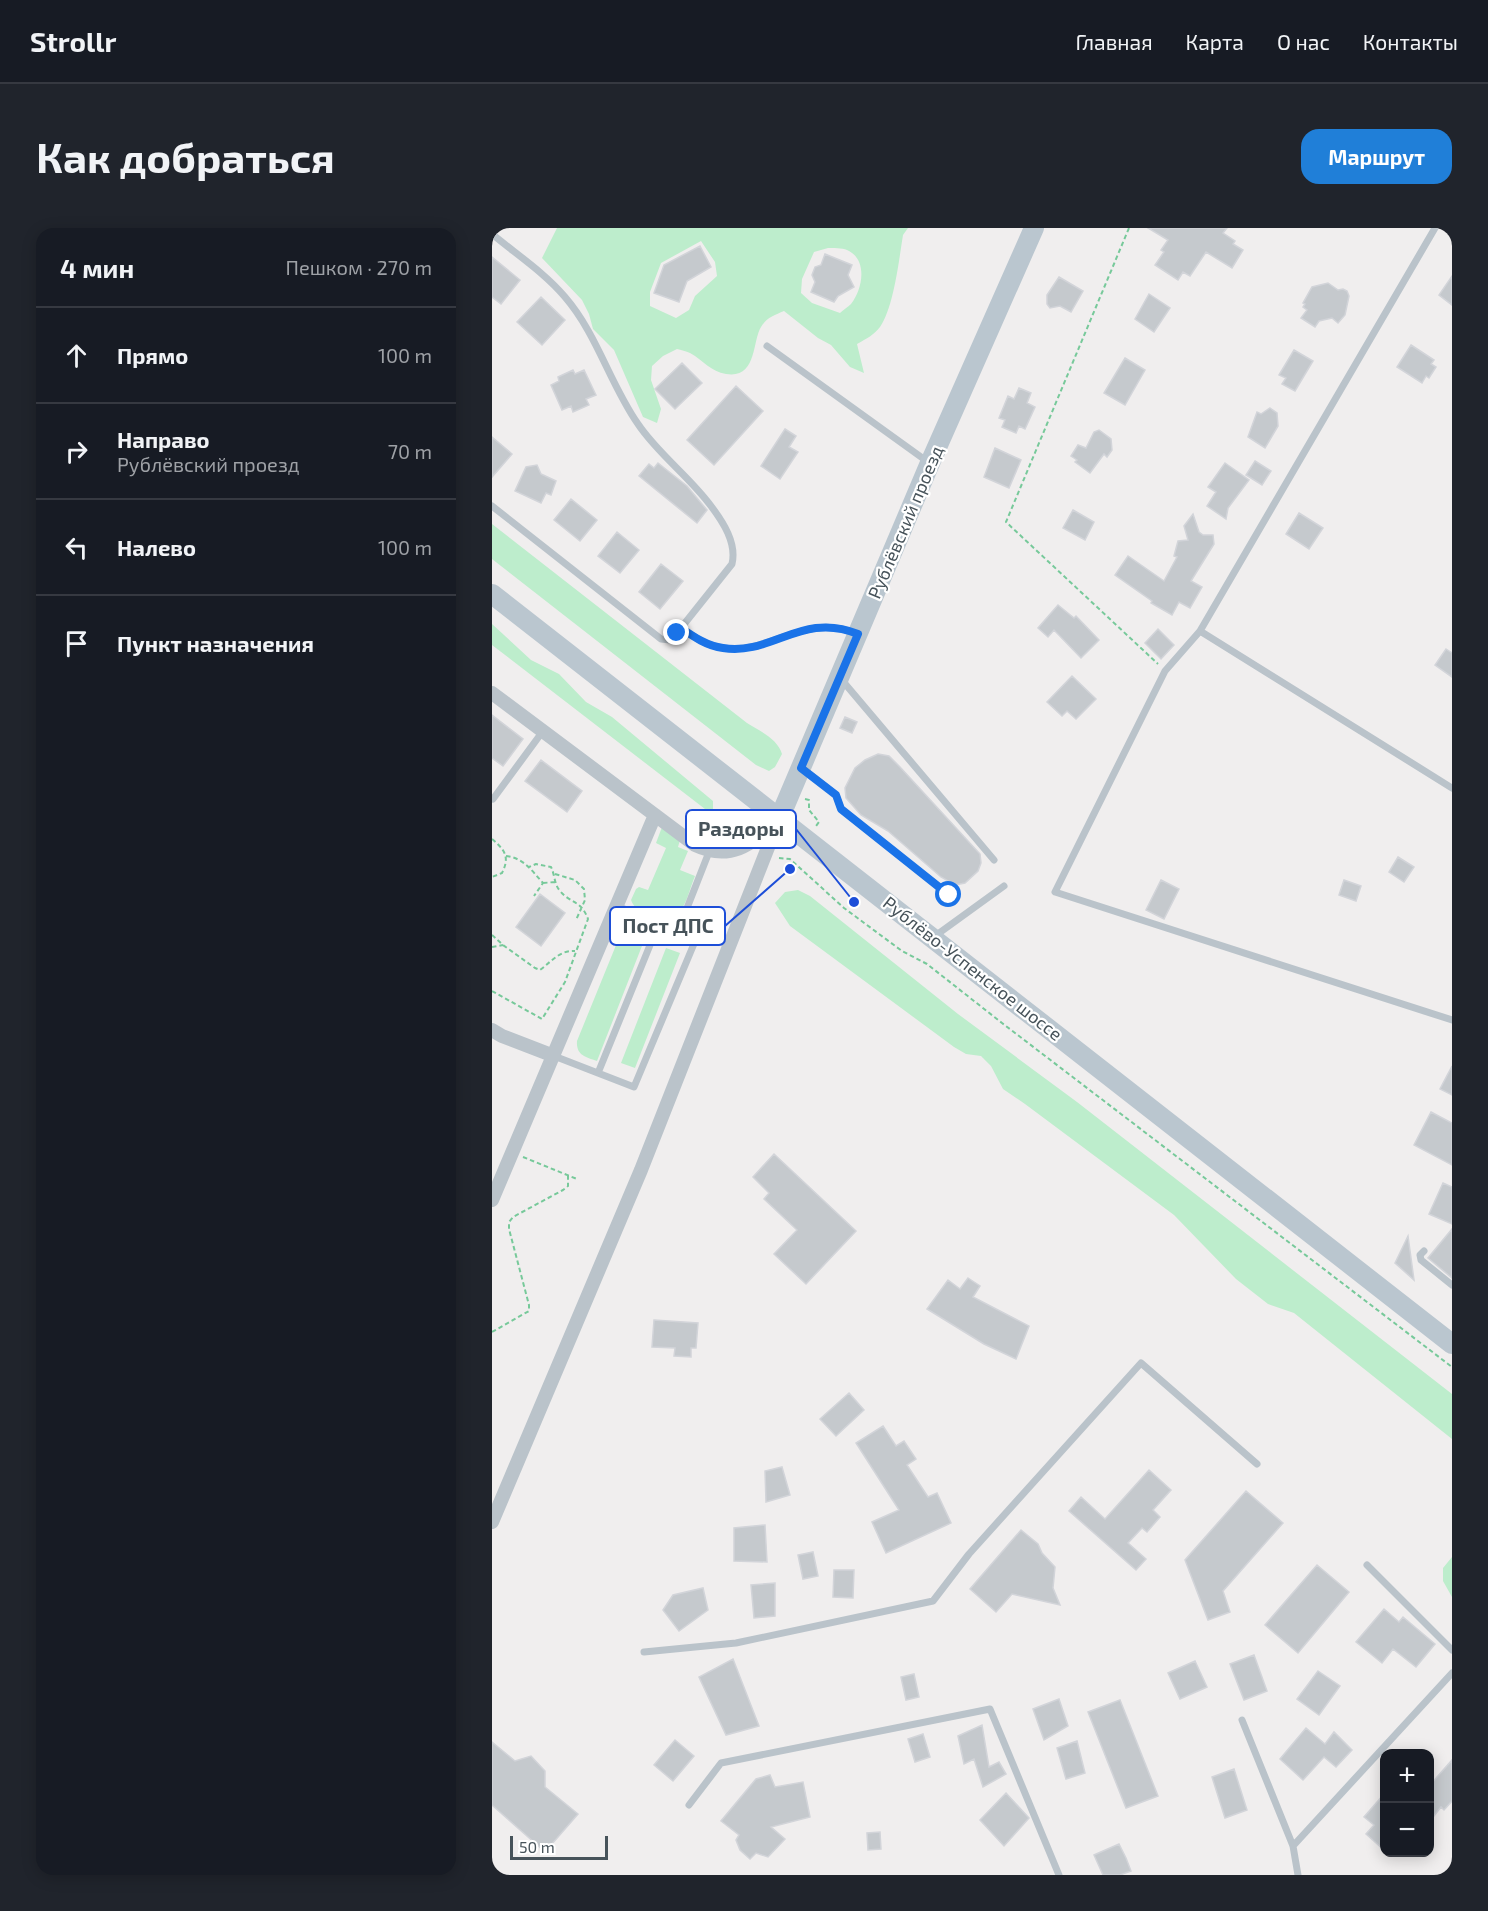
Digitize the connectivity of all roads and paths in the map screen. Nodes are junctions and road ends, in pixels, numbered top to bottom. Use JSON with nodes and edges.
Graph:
{"nodes":[{"id":1,"x":1034,"y":228,"type":"edge"},
{"id":2,"x":1129,"y":228,"type":"edge"},
{"id":3,"x":1435,"y":228,"type":"edge"},
{"id":4,"x":492,"y":234,"type":"edge"},
{"id":5,"x":767,"y":346,"type":"dead end"},
{"id":6,"x":930,"y":464,"type":"junction"},
{"id":7,"x":492,"y":506,"type":"edge"},
{"id":8,"x":492,"y":594,"type":"edge"},
{"id":9,"x":681,"y":628,"type":"junction"},
{"id":10,"x":1200,"y":631,"type":"junction"},
{"id":11,"x":858,"y":634,"type":"junction"},
{"id":12,"x":1164,"y":670,"type":"junction"},
{"id":13,"x":839,"y":677,"type":"junction"},
{"id":14,"x":492,"y":693,"type":"edge"},
{"id":15,"x":543,"y":731,"type":"junction"},
{"id":16,"x":801,"y":768,"type":"junction"},
{"id":17,"x":1452,"y":788,"type":"edge"},
{"id":18,"x":493,"y":799,"type":"edge"},
{"id":19,"x":805,"y":799,"type":"dead end"},
{"id":20,"x":655,"y":815,"type":"junction"},
{"id":21,"x":780,"y":817,"type":"junction"},
{"id":22,"x":816,"y":826,"type":"dead end"},
{"id":23,"x":492,"y":840,"type":"edge"},
{"id":24,"x":709,"y":852,"type":"junction"},
{"id":25,"x":794,"y":853,"type":"dead end"},
{"id":26,"x":506,"y":856,"type":"junction"},
{"id":27,"x":764,"y":856,"type":"junction"},
{"id":28,"x":790,"y":859,"type":"junction"},
{"id":29,"x":994,"y":860,"type":"dead end"},
{"id":30,"x":529,"y":867,"type":"junction"},
{"id":31,"x":555,"y":874,"type":"junction"},
{"id":32,"x":492,"y":877,"type":"edge"},
{"id":33,"x":555,"y":882,"type":"junction"},
{"id":34,"x":543,"y":884,"type":"junction"},
{"id":35,"x":1005,"y":886,"type":"dead end"},
{"id":36,"x":949,"y":895,"type":"dead end"},
{"id":37,"x":534,"y":896,"type":"dead end"},
{"id":38,"x":617,"y":906,"type":"junction"},
{"id":39,"x":582,"y":907,"type":"junction"},
{"id":40,"x":576,"y":920,"type":"dead end"},
{"id":41,"x":658,"y":923,"type":"junction"},
{"id":42,"x":678,"y":931,"type":"junction"},
{"id":43,"x":492,"y":935,"type":"edge"},
{"id":44,"x":933,"y":937,"type":"junction"},
{"id":45,"x":503,"y":945,"type":"junction"},
{"id":46,"x":492,"y":947,"type":"edge"},
{"id":47,"x":576,"y":951,"type":"junction"},
{"id":48,"x":492,"y":992,"type":"edge"},
{"id":49,"x":1452,"y":1020,"type":"edge"},
{"id":50,"x":492,"y":1030,"type":"edge"},
{"id":51,"x":554,"y":1056,"type":"junction"},
{"id":52,"x":598,"y":1073,"type":"junction"},
{"id":53,"x":513,"y":1152,"type":"junction"},
{"id":54,"x":568,"y":1175,"type":"junction"},
{"id":55,"x":577,"y":1179,"type":"dead end"},
{"id":56,"x":492,"y":1200,"type":"edge"},
{"id":57,"x":1424,"y":1251,"type":"dead end"},
{"id":58,"x":1452,"y":1285,"type":"edge"},
{"id":59,"x":492,"y":1332,"type":"edge"},
{"id":60,"x":1452,"y":1344,"type":"edge"},
{"id":61,"x":1452,"y":1367,"type":"edge"},
{"id":62,"x":1257,"y":1464,"type":"dead end"},
{"id":63,"x":492,"y":1522,"type":"edge"},
{"id":64,"x":1367,"y":1565,"type":"dead end"},
{"id":65,"x":1452,"y":1650,"type":"edge"},
{"id":66,"x":644,"y":1652,"type":"dead end"},
{"id":67,"x":1452,"y":1672,"type":"edge"},
{"id":68,"x":1242,"y":1720,"type":"dead end"},
{"id":69,"x":689,"y":1805,"type":"dead end"},
{"id":70,"x":1293,"y":1846,"type":"junction"},
{"id":71,"x":1059,"y":1875,"type":"edge"},
{"id":72,"x":1298,"y":1875,"type":"edge"}],
"edges":[{"from":1,"to":6,"type":"main road","name":"Рублёвский проезд"},
{"from":2,"to":12,"type":"path"},
{"from":3,"to":10,"type":"lane"},
{"from":4,"to":9,"type":"lane"},
{"from":5,"to":6,"type":"lane"},
{"from":6,"to":11,"type":"main road","name":"Рублёвский проезд"},
{"from":7,"to":9,"type":"lane"},
{"from":8,"to":21,"type":"main road","name":"Рублёво-Успенское шоссе"},
{"from":9,"to":11,"type":"lane"},
{"from":10,"to":12,"type":"lane"},
{"from":10,"to":17,"type":"lane"},
{"from":11,"to":13,"type":"main road","name":"Рублёвский проезд"},
{"from":12,"to":49,"type":"lane"},
{"from":13,"to":16,"type":"main road","name":"Рублёвский проезд"},
{"from":13,"to":29,"type":"lane"},
{"from":14,"to":15,"type":"street"},
{"from":15,"to":18,"type":"lane"},
{"from":15,"to":20,"type":"street"},
{"from":16,"to":21,"type":"main road","name":"Рублёвский проезд"},
{"from":16,"to":36,"type":"lane"},
{"from":19,"to":22,"type":"path"},
{"from":20,"to":24,"type":"street"},
{"from":20,"to":38,"type":"street"},
{"from":21,"to":24,"type":"street"},
{"from":21,"to":27,"type":"street"},
{"from":21,"to":44,"type":"main road","name":"Рублёво-Успенское шоссе"},
{"from":23,"to":26,"type":"path"},
{"from":24,"to":42,"type":"lane"},
{"from":25,"to":28,"type":"path"},
{"from":26,"to":30,"type":"path"},
{"from":26,"to":32,"type":"path"},
{"from":27,"to":28,"type":"path"},
{"from":27,"to":63,"type":"street"},
{"from":28,"to":61,"type":"path"},
{"from":30,"to":31,"type":"path"},
{"from":30,"to":34,"type":"path"},
{"from":31,"to":33,"type":"path"},
{"from":31,"to":39,"type":"path"},
{"from":33,"to":34,"type":"path"},
{"from":33,"to":39,"type":"path"},
{"from":34,"to":37,"type":"path"},
{"from":35,"to":44,"type":"lane"},
{"from":38,"to":41,"type":"lane"},
{"from":38,"to":51,"type":"street"},
{"from":39,"to":40,"type":"path"},
{"from":39,"to":47,"type":"path"},
{"from":41,"to":42,"type":"lane"},
{"from":41,"to":52,"type":"lane"},
{"from":42,"to":52,"type":"lane"},
{"from":43,"to":45,"type":"path"},
{"from":44,"to":60,"type":"main road","name":"Рублёво-Успенское шоссе"},
{"from":45,"to":46,"type":"path"},
{"from":45,"to":47,"type":"path"},
{"from":47,"to":48,"type":"path"},
{"from":50,"to":51,"type":"street"},
{"from":51,"to":52,"type":"lane"},
{"from":51,"to":53,"type":"street"},
{"from":53,"to":54,"type":"path"},
{"from":53,"to":56,"type":"street"},
{"from":54,"to":55,"type":"path"},
{"from":54,"to":59,"type":"path"},
{"from":57,"to":58,"type":"lane"},
{"from":62,"to":66,"type":"lane"},
{"from":64,"to":65,"type":"lane"},
{"from":67,"to":70,"type":"lane"},
{"from":68,"to":70,"type":"lane"},
{"from":69,"to":71,"type":"lane"},
{"from":70,"to":72,"type":"lane"}]}
